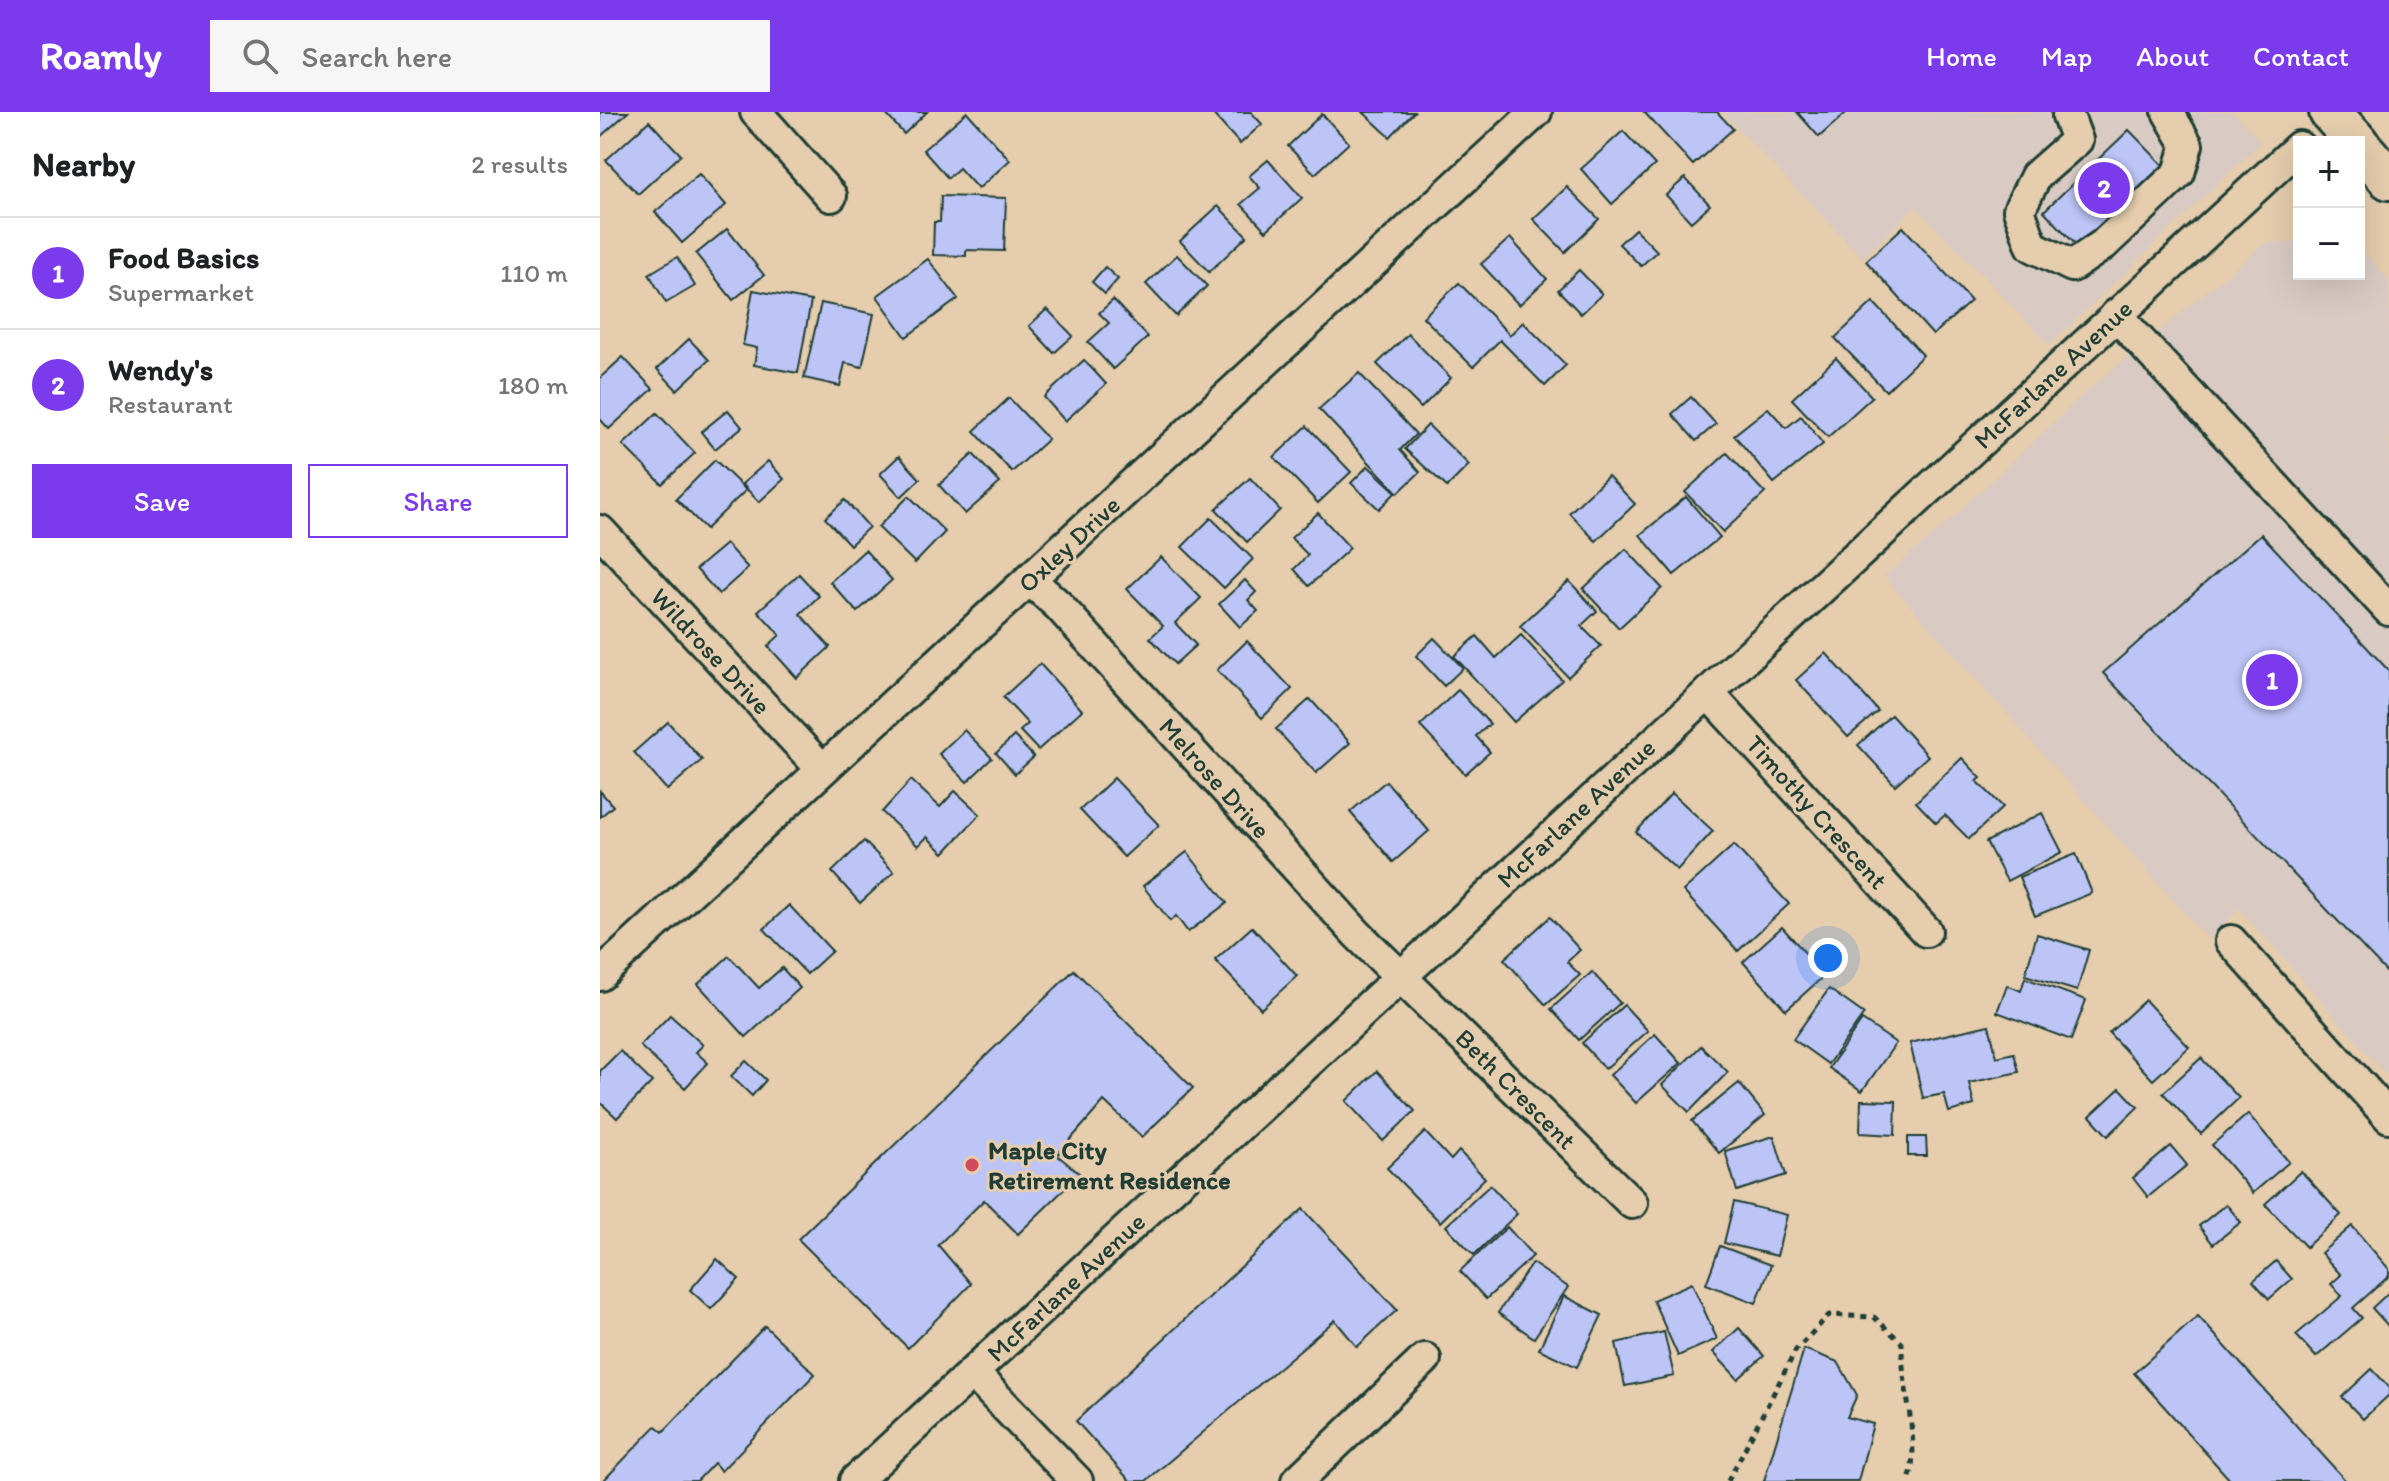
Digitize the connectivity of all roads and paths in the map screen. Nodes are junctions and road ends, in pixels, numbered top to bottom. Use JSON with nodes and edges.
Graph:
{"nodes":[{"id":1,"x":756,"y":112,"type":"edge"},
{"id":2,"x":1536,"y":112,"type":"edge"},
{"id":3,"x":2168,"y":112,"type":"edge"},
{"id":4,"x":2068,"y":116,"type":"dead end"},
{"id":5,"x":2345,"y":129,"type":"edge"},
{"id":6,"x":2323,"y":136,"type":"edge"},
{"id":7,"x":2293,"y":153,"type":"edge"},
{"id":8,"x":2389,"y":179,"type":"edge"},
{"id":9,"x":831,"y":196,"type":"dead end"},
{"id":10,"x":2116,"y":315,"type":"junction"},
{"id":11,"x":600,"y":531,"type":"edge"},
{"id":12,"x":1030,"y":580,"type":"junction"},
{"id":13,"x":2383,"y":592,"type":"edge"},
{"id":14,"x":1708,"y":693,"type":"junction"},
{"id":15,"x":822,"y":769,"type":"junction"},
{"id":16,"x":1926,"y":931,"type":"dead end"},
{"id":17,"x":2231,"y":941,"type":"dead end"},
{"id":18,"x":600,"y":975,"type":"edge"},
{"id":19,"x":1400,"y":975,"type":"junction"},
{"id":20,"x":2389,"y":1117,"type":"edge"},
{"id":21,"x":1632,"y":1203,"type":"dead end"},
{"id":22,"x":1425,"y":1359,"type":"dead end"},
{"id":23,"x":973,"y":1373,"type":"junction"},
{"id":24,"x":855,"y":1481,"type":"edge"},
{"id":25,"x":1077,"y":1481,"type":"edge"},
{"id":26,"x":1297,"y":1481,"type":"edge"},
{"id":27,"x":1728,"y":1481,"type":"edge"},
{"id":28,"x":1909,"y":1481,"type":"edge"}],
"edges":[{"from":1,"to":9,"type":"street"},
{"from":2,"to":12,"type":"street","name":"Oxley Drive"},
{"from":3,"to":4,"type":"street"},
{"from":5,"to":6,"type":"street"},
{"from":5,"to":8,"type":"main road"},
{"from":7,"to":10,"type":"street","name":"McFarlane Avenue"},
{"from":10,"to":13,"type":"street"},
{"from":10,"to":14,"type":"street","name":"McFarlane Avenue"},
{"from":11,"to":15,"type":"street","name":"Wildrose Drive"},
{"from":12,"to":15,"type":"street","name":"Oxley Drive"},
{"from":12,"to":19,"type":"street","name":"Melrose Drive"},
{"from":14,"to":16,"type":"street","name":"Timothy Crescent"},
{"from":14,"to":19,"type":"street","name":"McFarlane Avenue"},
{"from":15,"to":18,"type":"street","name":"Oxley Drive"},
{"from":17,"to":20,"type":"street"},
{"from":19,"to":21,"type":"street","name":"Beth Crescent"},
{"from":19,"to":23,"type":"street","name":"McFarlane Avenue"},
{"from":22,"to":26,"type":"street"},
{"from":23,"to":24,"type":"street","name":"McFarlane Avenue"},
{"from":23,"to":25,"type":"street"},
{"from":27,"to":28,"type":"path"}]}
